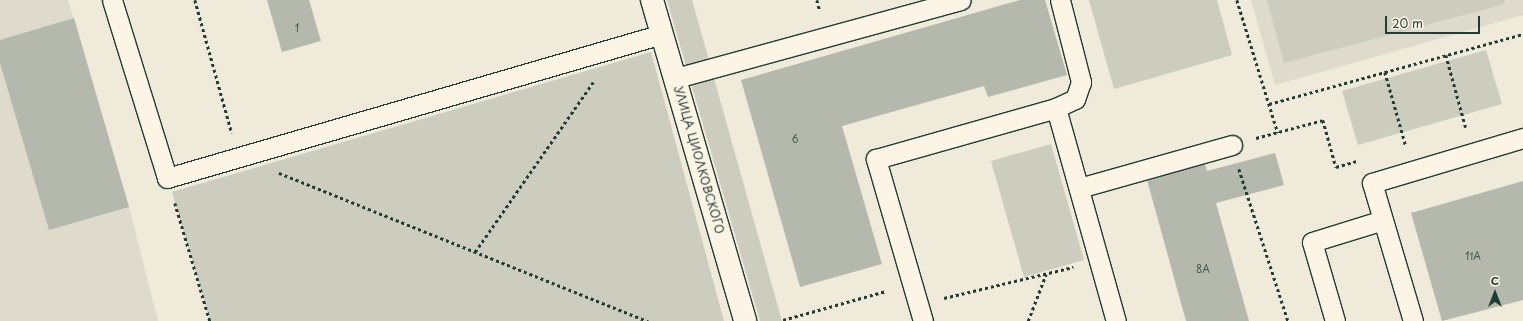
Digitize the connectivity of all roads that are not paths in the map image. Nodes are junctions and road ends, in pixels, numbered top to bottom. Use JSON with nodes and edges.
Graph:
{"nodes":[{"id":1,"x":112,"y":0,"type":"edge"},
{"id":2,"x":652,"y":0,"type":"edge"},
{"id":3,"x":960,"y":0,"type":"edge"},
{"id":4,"x":1060,"y":0,"type":"edge"},
{"id":5,"x":662,"y":34,"type":"junction"},
{"id":6,"x":676,"y":78,"type":"junction"},
{"id":7,"x":1056,"y":108,"type":"junction"},
{"id":8,"x":1523,"y":138,"type":"edge"},
{"id":9,"x":1232,"y":145,"type":"road end"},
{"id":10,"x":1079,"y":188,"type":"junction"},
{"id":11,"x":1383,"y":220,"type":"junction"},
{"id":12,"x":920,"y":312,"type":"edge"},
{"id":13,"x":745,"y":321,"type":"edge"},
{"id":14,"x":1116,"y":321,"type":"edge"},
{"id":15,"x":1335,"y":321,"type":"edge"},
{"id":16,"x":1413,"y":321,"type":"edge"}],
"edges":[{"from":1,"to":5,"type":"lane"},
{"from":2,"to":5,"type":"street","name":"УЛИЦА ЦИОЛКОВСКОГО"},
{"from":3,"to":6,"type":"lane"},
{"from":4,"to":7,"type":"lane"},
{"from":5,"to":6,"type":"street","name":"УЛИЦА ЦИОЛКОВСКОГО"},
{"from":6,"to":13,"type":"street","name":"УЛИЦА ЦИОЛКОВСКОГО"},
{"from":7,"to":10,"type":"lane"},
{"from":7,"to":12,"type":"lane"},
{"from":8,"to":11,"type":"lane"},
{"from":9,"to":10,"type":"lane"},
{"from":10,"to":14,"type":"lane"},
{"from":11,"to":15,"type":"lane"},
{"from":11,"to":16,"type":"lane"}]}
